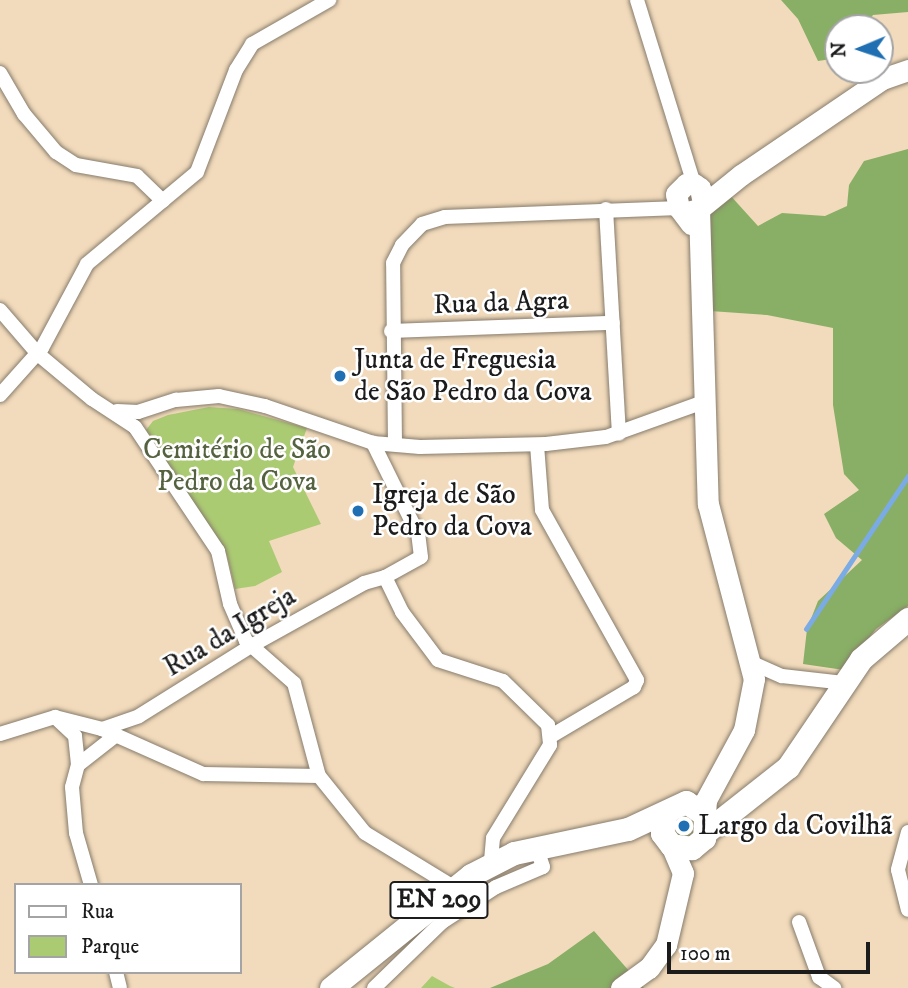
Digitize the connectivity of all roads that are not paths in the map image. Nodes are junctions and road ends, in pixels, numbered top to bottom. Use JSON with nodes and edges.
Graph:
{"nodes":[{"id":1,"x":329,"y":0,"type":"edge"},
{"id":2,"x":638,"y":0,"type":"edge"},
{"id":3,"x":908,"y":70,"type":"edge"},
{"id":4,"x":0,"y":73,"type":"edge"},
{"id":5,"x":686,"y":199,"type":"junction"},
{"id":6,"x":163,"y":201,"type":"junction"},
{"id":7,"x":606,"y":209,"type":"junction"},
{"id":8,"x":0,"y":310,"type":"edge"},
{"id":9,"x":612,"y":323,"type":"junction"},
{"id":10,"x":391,"y":331,"type":"junction"},
{"id":11,"x":38,"y":354,"type":"junction"},
{"id":12,"x":0,"y":395,"type":"edge"},
{"id":13,"x":704,"y":402,"type":"junction"},
{"id":14,"x":117,"y":411,"type":"junction"},
{"id":15,"x":619,"y":434,"type":"junction"},
{"id":16,"x":373,"y":443,"type":"junction"},
{"id":17,"x":395,"y":444,"type":"junction"},
{"id":18,"x":537,"y":445,"type":"junction"},
{"id":19,"x":385,"y":577,"type":"junction"},
{"id":20,"x":908,"y":619,"type":"edge"},
{"id":21,"x":251,"y":646,"type":"junction"},
{"id":22,"x":750,"y":662,"type":"junction"},
{"id":23,"x":844,"y":683,"type":"junction"},
{"id":24,"x":55,"y":717,"type":"junction"},
{"id":25,"x":108,"y":732,"type":"junction"},
{"id":26,"x":0,"y":734,"type":"edge"},
{"id":27,"x":551,"y":736,"type":"junction"},
{"id":28,"x":78,"y":765,"type":"junction"},
{"id":29,"x":319,"y":776,"type":"junction"},
{"id":30,"x":693,"y":821,"type":"junction"},
{"id":31,"x":628,"y":829,"type":"junction"},
{"id":32,"x":908,"y":832,"type":"edge"},
{"id":33,"x":668,"y":842,"type":"junction"},
{"id":34,"x":537,"y":848,"type":"junction"},
{"id":35,"x":491,"y":863,"type":"junction"},
{"id":36,"x":90,"y":883,"type":"edge"},
{"id":37,"x":454,"y":888,"type":"junction"},
{"id":38,"x":681,"y":894,"type":"junction"},
{"id":39,"x":908,"y":910,"type":"edge"},
{"id":40,"x":799,"y":922,"type":"dead end"},
{"id":41,"x":331,"y":988,"type":"edge"},
{"id":42,"x":374,"y":988,"type":"edge"},
{"id":43,"x":621,"y":988,"type":"edge"},
{"id":44,"x":834,"y":988,"type":"edge"}],
"edges":[{"from":1,"to":6,"type":"street"},
{"from":2,"to":5,"type":"street"},
{"from":3,"to":5,"type":"street"},
{"from":4,"to":6,"type":"street"},
{"from":5,"to":7,"type":"street"},
{"from":5,"to":13,"type":"street"},
{"from":6,"to":11,"type":"street"},
{"from":7,"to":9,"type":"street"},
{"from":7,"to":10,"type":"street"},
{"from":8,"to":11,"type":"street"},
{"from":9,"to":10,"type":"street","name":"Rua da Agra"},
{"from":9,"to":15,"type":"street"},
{"from":10,"to":17,"type":"street"},
{"from":11,"to":12,"type":"street"},
{"from":11,"to":14,"type":"street"},
{"from":13,"to":15,"type":"street"},
{"from":13,"to":22,"type":"street"},
{"from":14,"to":16,"type":"street"},
{"from":14,"to":21,"type":"street"},
{"from":15,"to":18,"type":"street"},
{"from":16,"to":17,"type":"street"},
{"from":16,"to":19,"type":"street","name":"Rua da Igreja"},
{"from":17,"to":18,"type":"street"},
{"from":18,"to":27,"type":"street"},
{"from":19,"to":21,"type":"street","name":"Rua da Igreja"},
{"from":19,"to":27,"type":"street"},
{"from":20,"to":23,"type":"main road"},
{"from":21,"to":25,"type":"street","name":"Rua da Igreja"},
{"from":21,"to":29,"type":"street"},
{"from":22,"to":23,"type":"street"},
{"from":22,"to":30,"type":"street"},
{"from":23,"to":30,"type":"main road"},
{"from":24,"to":25,"type":"street"},
{"from":24,"to":26,"type":"street"},
{"from":24,"to":28,"type":"street"},
{"from":25,"to":28,"type":"street","name":"Rua da Igreja"},
{"from":25,"to":29,"type":"street"},
{"from":27,"to":35,"type":"street"},
{"from":28,"to":36,"type":"street"},
{"from":29,"to":37,"type":"street"},
{"from":30,"to":31,"type":"main road"},
{"from":30,"to":33,"type":"main road"},
{"from":30,"to":33,"type":"main road"},
{"from":30,"to":38,"type":"street"},
{"from":31,"to":33,"type":"main road"},
{"from":31,"to":34,"type":"main road","number":"EN 209"},
{"from":32,"to":39,"type":"street"},
{"from":33,"to":38,"type":"street"},
{"from":34,"to":35,"type":"main road","number":"EN 209"},
{"from":34,"to":42,"type":"street"},
{"from":35,"to":37,"type":"main road","number":"EN 209"},
{"from":37,"to":41,"type":"main road","number":"EN 209"},
{"from":38,"to":43,"type":"street"},
{"from":40,"to":44,"type":"street"}]}
